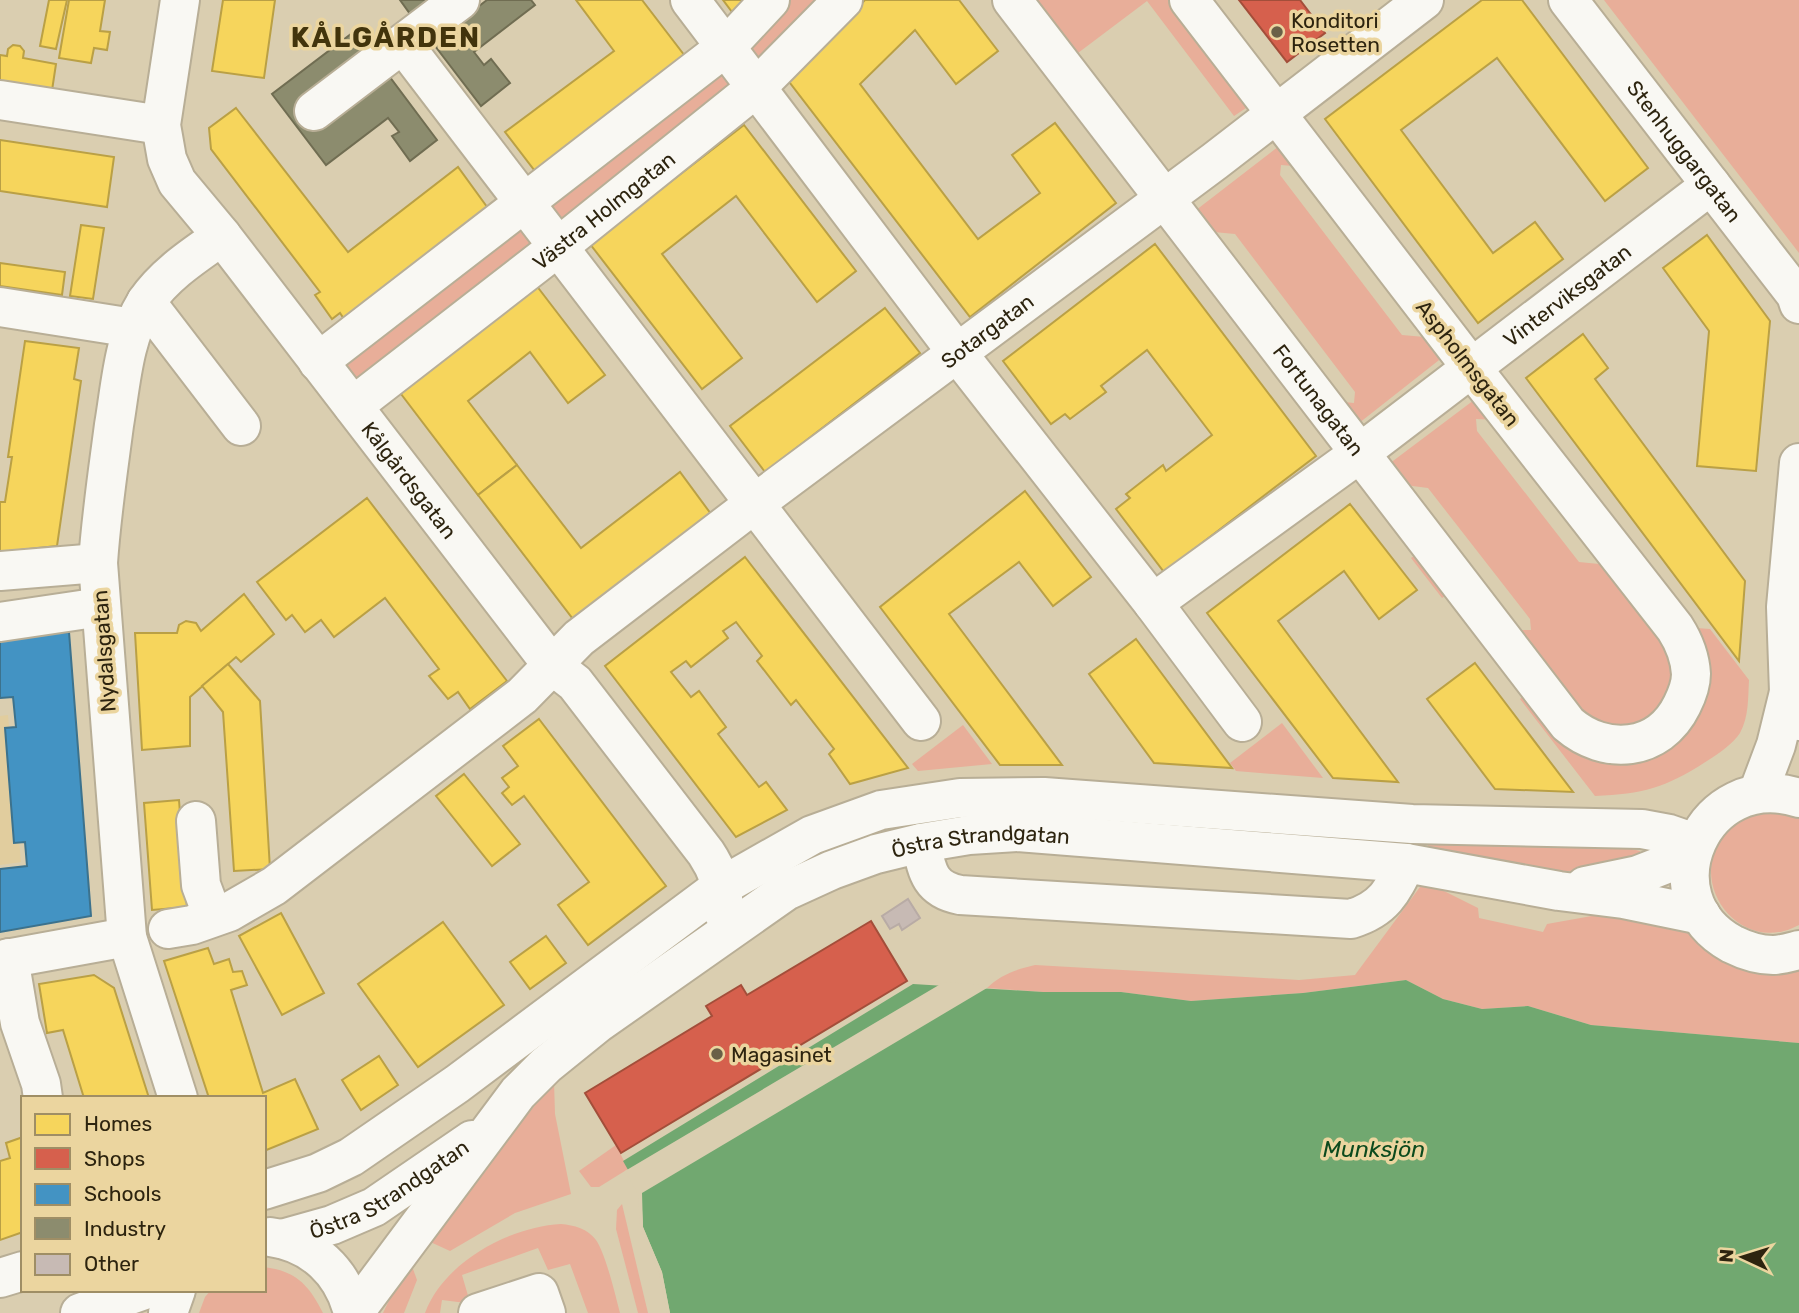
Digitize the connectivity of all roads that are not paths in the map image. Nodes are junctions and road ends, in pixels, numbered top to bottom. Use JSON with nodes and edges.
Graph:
{"nodes":[{"id":1,"x":180,"y":0,"type":"edge"},
{"id":2,"x":460,"y":0,"type":"edge"},
{"id":3,"x":690,"y":0,"type":"edge"},
{"id":4,"x":771,"y":0,"type":"edge"},
{"id":5,"x":843,"y":0,"type":"edge"},
{"id":6,"x":1012,"y":0,"type":"edge"},
{"id":7,"x":1189,"y":0,"type":"edge"},
{"id":8,"x":1424,"y":0,"type":"edge"},
{"id":9,"x":1568,"y":0,"type":"edge"},
{"id":10,"x":403,"y":44,"type":"junction"},
{"id":11,"x":727,"y":46,"type":"junction"},
{"id":12,"x":757,"y":87,"type":"junction"},
{"id":13,"x":0,"y":100,"type":"edge"},
{"id":14,"x":314,"y":111,"type":"dead end"},
{"id":15,"x":1276,"y":114,"type":"junction"},
{"id":16,"x":161,"y":125,"type":"junction"},
{"id":17,"x":1711,"y":186,"type":"junction"},
{"id":18,"x":1166,"y":198,"type":"junction"},
{"id":19,"x":524,"y":203,"type":"junction"},
{"id":20,"x":222,"y":236,"type":"junction"},
{"id":21,"x":558,"y":247,"type":"junction"},
{"id":22,"x":1799,"y":304,"type":"edge"},
{"id":23,"x":0,"y":307,"type":"edge"},
{"id":24,"x":140,"y":315,"type":"junction"},
{"id":25,"x":958,"y":354,"type":"junction"},
{"id":26,"x":318,"y":362,"type":"junction"},
{"id":27,"x":1471,"y":367,"type":"junction"},
{"id":28,"x":353,"y":406,"type":"junction"},
{"id":29,"x":241,"y":426,"type":"dead end"},
{"id":30,"x":1360,"y":453,"type":"junction"},
{"id":31,"x":1799,"y":463,"type":"edge"},
{"id":32,"x":754,"y":504,"type":"junction"},
{"id":33,"x":98,"y":563,"type":"junction"},
{"id":34,"x":0,"y":572,"type":"edge"},
{"id":35,"x":1153,"y":603,"type":"junction"},
{"id":36,"x":101,"y":607,"type":"junction"},
{"id":37,"x":0,"y":622,"type":"edge"},
{"id":38,"x":1793,"y":623,"type":"edge"},
{"id":39,"x":552,"y":665,"type":"junction"},
{"id":40,"x":1794,"y":706,"type":"edge"},
{"id":41,"x":921,"y":721,"type":"dead end"},
{"id":42,"x":1242,"y":722,"type":"dead end"},
{"id":43,"x":1656,"y":735,"type":"joint"},
{"id":44,"x":1758,"y":793,"type":"junction"},
{"id":45,"x":1799,"y":798,"type":"edge"},
{"id":46,"x":196,"y":821,"type":"dead end"},
{"id":47,"x":921,"y":843,"type":"junction"},
{"id":48,"x":1693,"y":849,"type":"junction"},
{"id":49,"x":1406,"y":863,"type":"junction"},
{"id":50,"x":714,"y":869,"type":"junction"},
{"id":51,"x":1559,"y":891,"type":"junction"},
{"id":52,"x":1701,"y":915,"type":"junction"},
{"id":53,"x":213,"y":917,"type":"junction"},
{"id":54,"x":168,"y":929,"type":"dead end"},
{"id":55,"x":721,"y":936,"type":"junction"},
{"id":56,"x":127,"y":937,"type":"junction"},
{"id":57,"x":1799,"y":950,"type":"edge"},
{"id":58,"x":5,"y":959,"type":"edge"},
{"id":59,"x":43,"y":1096,"type":"edge"},
{"id":60,"x":177,"y":1096,"type":"edge"},
{"id":61,"x":491,"y":1127,"type":"junction"},
{"id":62,"x":266,"y":1189,"type":"edge"},
{"id":63,"x":273,"y":1237,"type":"edge"},
{"id":64,"x":21,"y":1272,"type":"edge"},
{"id":65,"x":0,"y":1278,"type":"edge"},
{"id":66,"x":138,"y":1292,"type":"edge"},
{"id":67,"x":175,"y":1292,"type":"edge"},
{"id":68,"x":80,"y":1313,"type":"edge"},
{"id":69,"x":169,"y":1313,"type":"edge"},
{"id":70,"x":354,"y":1313,"type":"edge"},
{"id":71,"x":478,"y":1313,"type":"edge"},
{"id":72,"x":546,"y":1313,"type":"edge"}],
"edges":[{"from":1,"to":16,"type":"street","name":"Kålgårdsgatan"},
{"from":2,"to":10,"type":"street"},
{"from":3,"to":11,"type":"street"},
{"from":4,"to":11,"type":"street"},
{"from":5,"to":12,"type":"street","name":"Västra Holmgatan"},
{"from":6,"to":18,"type":"street","name":"Fortunagatan"},
{"from":7,"to":15,"type":"street","name":"Aspholmsgatan"},
{"from":8,"to":15,"type":"street","name":"Sotargatan"},
{"from":9,"to":17,"type":"street","name":"Stenhuggargatan"},
{"from":10,"to":14,"type":"street"},
{"from":10,"to":19,"type":"street"},
{"from":11,"to":12,"type":"street"},
{"from":11,"to":19,"type":"street"},
{"from":12,"to":21,"type":"street","name":"Västra Holmgatan"},
{"from":12,"to":25,"type":"street"},
{"from":13,"to":16,"type":"street"},
{"from":15,"to":18,"type":"street","name":"Sotargatan"},
{"from":15,"to":27,"type":"street","name":"Aspholmsgatan"},
{"from":16,"to":20,"type":"street","name":"Kålgårdsgatan"},
{"from":17,"to":22,"type":"street","name":"Stenhuggargatan"},
{"from":17,"to":27,"type":"street","name":"Vinterviksgatan"},
{"from":18,"to":25,"type":"street","name":"Sotargatan"},
{"from":18,"to":30,"type":"street","name":"Fortunagatan"},
{"from":19,"to":21,"type":"street"},
{"from":19,"to":26,"type":"street"},
{"from":20,"to":24,"type":"street","name":"Nydalsgatan"},
{"from":20,"to":26,"type":"street","name":"Kålgårdsgatan"},
{"from":21,"to":28,"type":"street","name":"Västra Holmgatan"},
{"from":21,"to":32,"type":"street"},
{"from":23,"to":24,"type":"street"},
{"from":24,"to":29,"type":"street"},
{"from":24,"to":33,"type":"street","name":"Nydalsgatan"},
{"from":25,"to":32,"type":"street","name":"Sotargatan"},
{"from":25,"to":35,"type":"street"},
{"from":26,"to":28,"type":"street","name":"Kålgårdsgatan"},
{"from":27,"to":30,"type":"street","name":"Vinterviksgatan"},
{"from":27,"to":43,"type":"street","name":"Aspholmsgatan"},
{"from":28,"to":39,"type":"street","name":"Kålgårdsgatan"},
{"from":30,"to":35,"type":"street","name":"Vinterviksgatan"},
{"from":30,"to":43,"type":"street","name":"Fortunagatan"},
{"from":31,"to":38,"type":"street"},
{"from":32,"to":39,"type":"street","name":"Sotargatan"},
{"from":32,"to":41,"type":"street"},
{"from":33,"to":34,"type":"street"},
{"from":33,"to":36,"type":"street","name":"Nydalsgatan"},
{"from":35,"to":42,"type":"street"},
{"from":36,"to":37,"type":"street"},
{"from":36,"to":56,"type":"street","name":"Nydalsgatan"},
{"from":38,"to":40,"type":"street"},
{"from":39,"to":50,"type":"street","name":"Kålgårdsgatan"},
{"from":39,"to":53,"type":"street","name":"Sotargatan"},
{"from":40,"to":44,"type":"street"},
{"from":44,"to":45,"type":"street"},
{"from":44,"to":48,"type":"street"},
{"from":46,"to":53,"type":"street"},
{"from":47,"to":49,"type":"street","name":"Östra Strandgatan"},
{"from":47,"to":49,"type":"street"},
{"from":47,"to":55,"type":"street","name":"Östra Strandgatan"},
{"from":48,"to":50,"type":"street"},
{"from":48,"to":51,"type":"street","name":"Östra Strandgatan"},
{"from":48,"to":52,"type":"street"},
{"from":49,"to":51,"type":"street","name":"Östra Strandgatan"},
{"from":50,"to":55,"type":"street"},
{"from":50,"to":62,"type":"street"},
{"from":51,"to":52,"type":"street","name":"Östra Strandgatan"},
{"from":52,"to":57,"type":"street"},
{"from":53,"to":54,"type":"street","name":"Sotargatan"},
{"from":55,"to":61,"type":"street","name":"Östra Strandgatan"},
{"from":56,"to":58,"type":"street"},
{"from":56,"to":60,"type":"street","name":"Nydalsgatan"},
{"from":58,"to":59,"type":"street"},
{"from":61,"to":63,"type":"street","name":"Östra Strandgatan"},
{"from":61,"to":70,"type":"street","name":"Östra Strandgatan"},
{"from":63,"to":70,"type":"street"},
{"from":64,"to":65,"type":"street"},
{"from":66,"to":68,"type":"street"},
{"from":67,"to":69,"type":"street"},
{"from":71,"to":72,"type":"street"}]}
